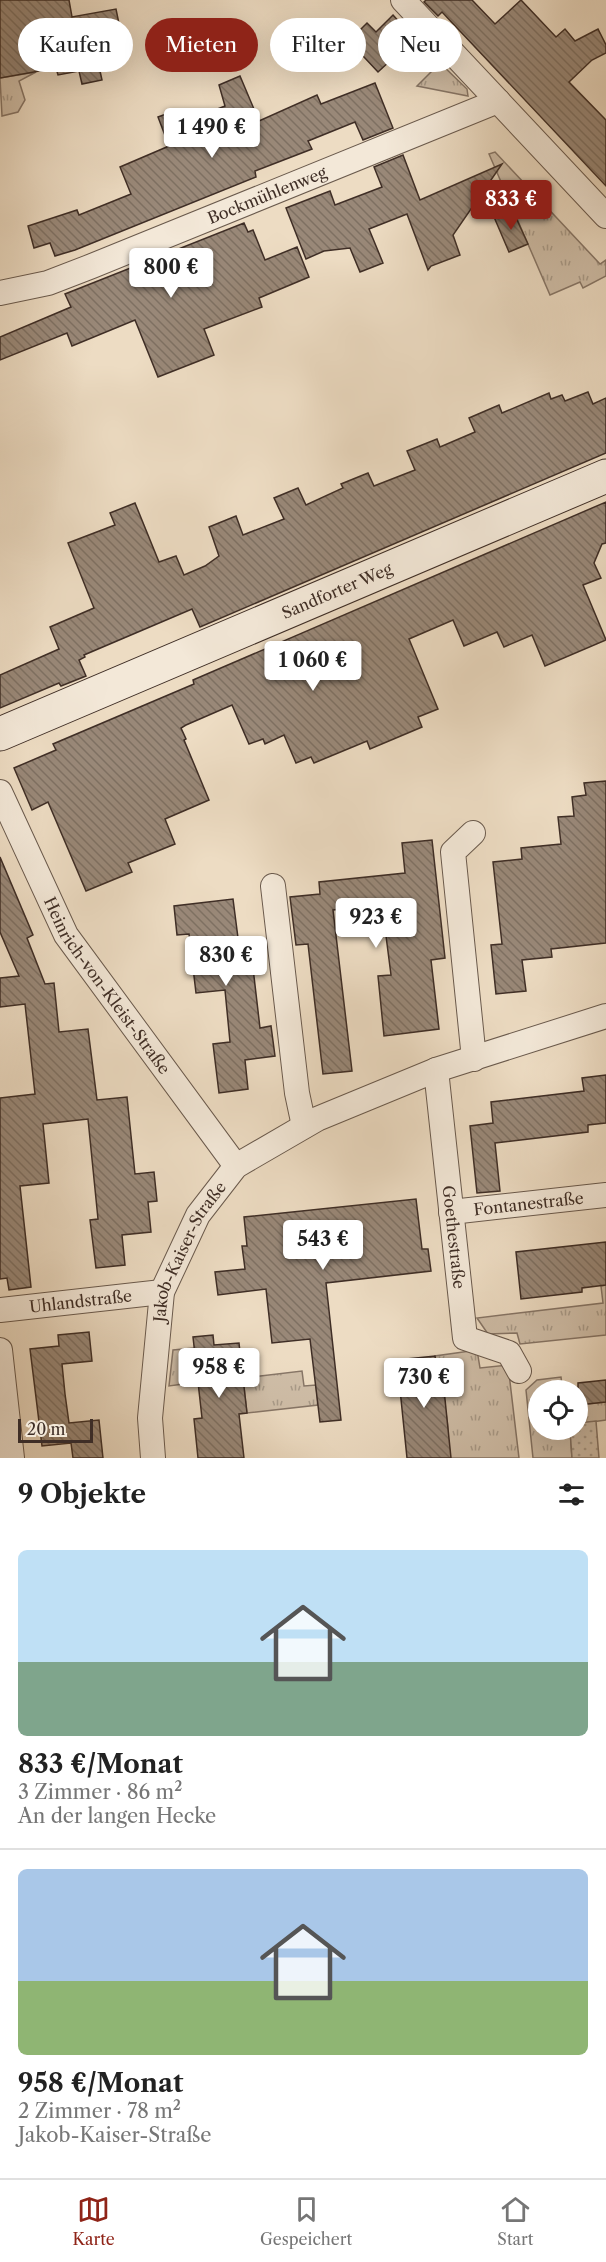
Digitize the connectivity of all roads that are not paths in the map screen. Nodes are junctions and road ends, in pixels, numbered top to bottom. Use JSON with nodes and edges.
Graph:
{"nodes":[{"id":1,"x":403,"y":0,"type":"edge"},
{"id":2,"x":498,"y":101,"type":"junction"},
{"id":3,"x":606,"y":216,"type":"edge"},
{"id":4,"x":0,"y":293,"type":"edge"},
{"id":5,"x":606,"y":476,"type":"edge"},
{"id":6,"x":0,"y":734,"type":"edge"},
{"id":7,"x":0,"y":792,"type":"edge"},
{"id":8,"x":473,"y":833,"type":"dead end"},
{"id":9,"x":273,"y":886,"type":"dead end"},
{"id":10,"x":606,"y":1016,"type":"edge"},
{"id":11,"x":474,"y":1059,"type":"junction"},
{"id":12,"x":436,"y":1070,"type":"junction"},
{"id":13,"x":304,"y":1126,"type":"junction"},
{"id":14,"x":236,"y":1166,"type":"junction"},
{"id":15,"x":606,"y":1195,"type":"edge"},
{"id":16,"x":451,"y":1212,"type":"junction"},
{"id":17,"x":162,"y":1292,"type":"junction"},
{"id":18,"x":0,"y":1310,"type":"edge"},
{"id":19,"x":0,"y":1350,"type":"edge"},
{"id":20,"x":519,"y":1371,"type":"dead end"},
{"id":21,"x":12,"y":1458,"type":"edge"},
{"id":22,"x":153,"y":1458,"type":"edge"}],
"edges":[{"from":1,"to":2,"type":"street"},
{"from":2,"to":3,"type":"street"},
{"from":2,"to":4,"type":"street","name":"Bockmühlenweg"},
{"from":5,"to":6,"type":"street","name":"Sandforter Weg"},
{"from":7,"to":14,"type":"street","name":"Heinrich-von-Kleist-Straße"},
{"from":8,"to":11,"type":"street"},
{"from":9,"to":13,"type":"street"},
{"from":10,"to":11,"type":"street","name":"Jakob-Kaiser-Straße"},
{"from":11,"to":12,"type":"street","name":"Jakob-Kaiser-Straße"},
{"from":12,"to":13,"type":"street","name":"Jakob-Kaiser-Straße"},
{"from":12,"to":16,"type":"street","name":"Goethestraße"},
{"from":13,"to":14,"type":"street","name":"Jakob-Kaiser-Straße"},
{"from":14,"to":17,"type":"street","name":"Jakob-Kaiser-Straße"},
{"from":15,"to":16,"type":"street","name":"Fontanestraße"},
{"from":16,"to":20,"type":"street","name":"Goethestraße"},
{"from":17,"to":18,"type":"street","name":"Uhlandstraße"},
{"from":17,"to":22,"type":"street","name":"Jakob-Kaiser-Straße"},
{"from":19,"to":21,"type":"street"}]}
